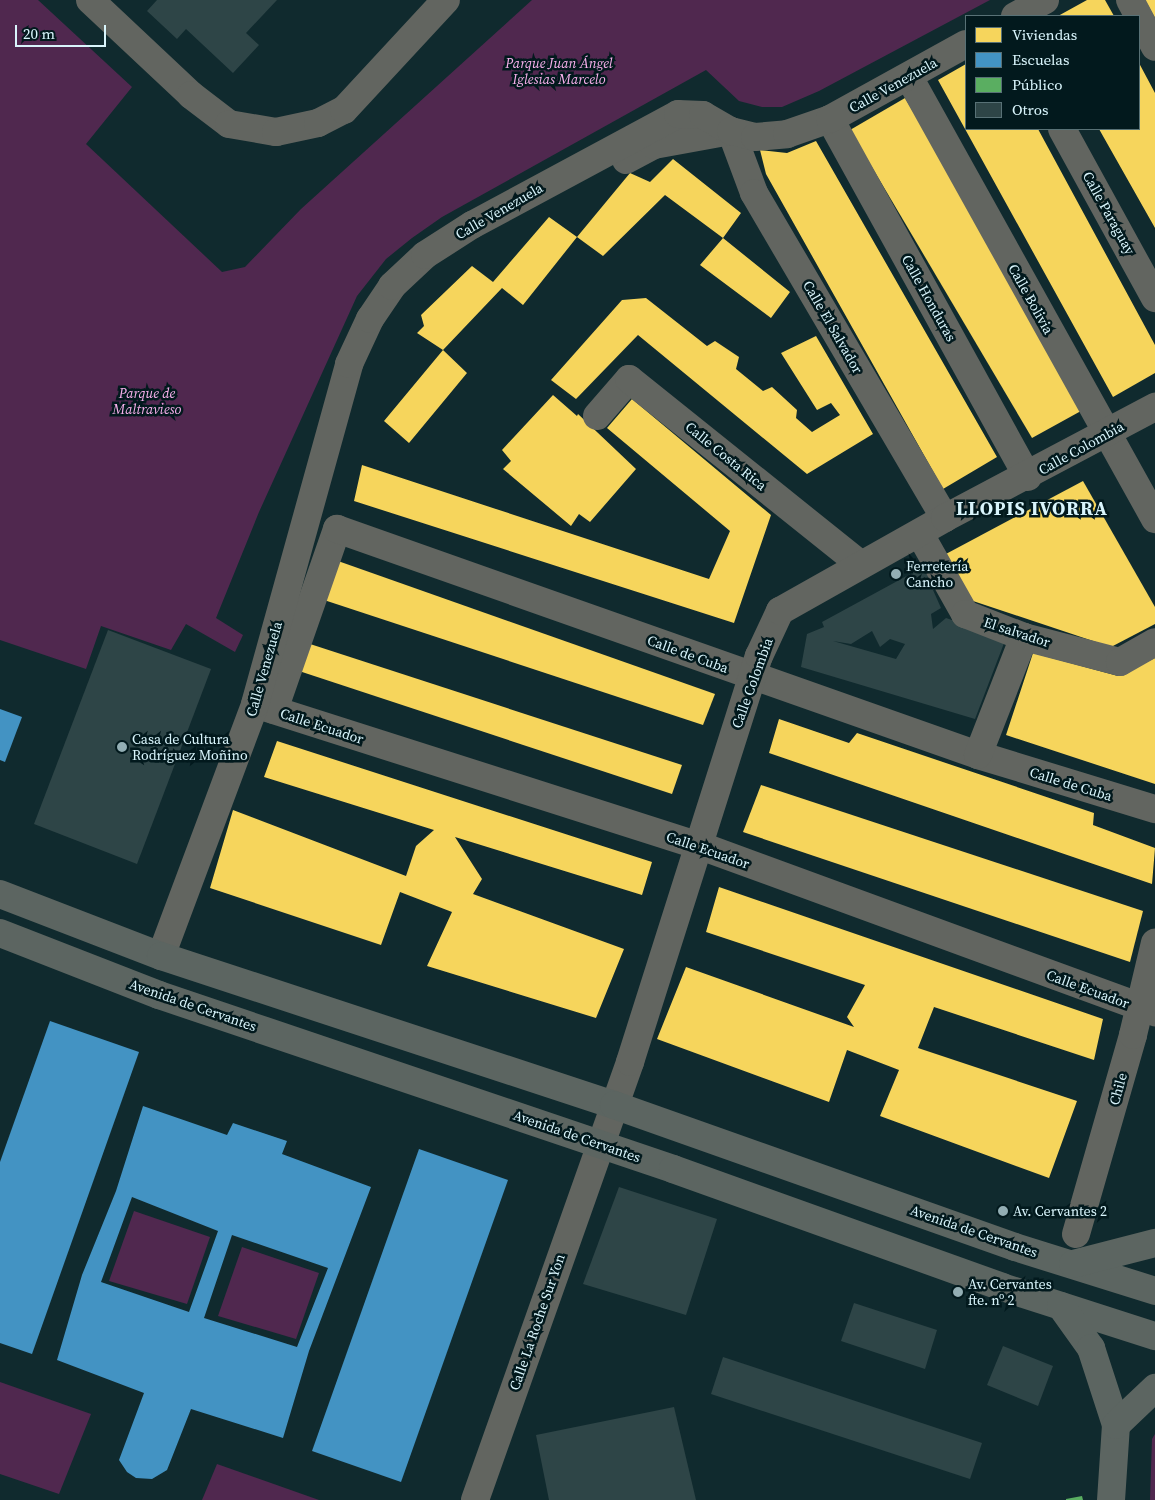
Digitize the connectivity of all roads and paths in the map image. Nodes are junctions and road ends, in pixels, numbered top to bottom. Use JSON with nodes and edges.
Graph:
{"nodes":[{"id":1,"x":90,"y":0,"type":"edge"},
{"id":2,"x":446,"y":0,"type":"edge"},
{"id":3,"x":1045,"y":0,"type":"edge"},
{"id":4,"x":1130,"y":0,"type":"edge"},
{"id":5,"x":1017,"y":15,"type":"edge"},
{"id":6,"x":1138,"y":15,"type":"edge"},
{"id":7,"x":1140,"y":19,"type":"edge"},
{"id":8,"x":965,"y":45,"type":"edge"},
{"id":9,"x":1155,"y":47,"type":"edge"},
{"id":10,"x":909,"y":77,"type":"junction"},
{"id":11,"x":830,"y":119,"type":"junction"},
{"id":12,"x":1063,"y":130,"type":"edge"},
{"id":13,"x":731,"y":131,"type":"junction"},
{"id":14,"x":1155,"y":298,"type":"edge"},
{"id":15,"x":1155,"y":407,"type":"edge"},
{"id":16,"x":597,"y":416,"type":"dead end"},
{"id":17,"x":1106,"y":434,"type":"junction"},
{"id":18,"x":1028,"y":477,"type":"junction"},
{"id":19,"x":945,"y":518,"type":"junction"},
{"id":20,"x":1155,"y":520,"type":"edge"},
{"id":21,"x":920,"y":534,"type":"junction"},
{"id":22,"x":861,"y":565,"type":"junction"},
{"id":23,"x":1024,"y":637,"type":"junction"},
{"id":24,"x":1155,"y":642,"type":"edge"},
{"id":25,"x":752,"y":677,"type":"junction"},
{"id":26,"x":265,"y":707,"type":"junction"},
{"id":27,"x":978,"y":755,"type":"junction"},
{"id":28,"x":1155,"y":809,"type":"edge"},
{"id":29,"x":698,"y":845,"type":"junction"},
{"id":30,"x":0,"y":894,"type":"edge"},
{"id":31,"x":0,"y":932,"type":"edge"},
{"id":32,"x":1155,"y":943,"type":"edge"},
{"id":33,"x":161,"y":956,"type":"junction"},
{"id":34,"x":1146,"y":1010,"type":"edge"},
{"id":35,"x":614,"y":1105,"type":"junction"},
{"id":36,"x":601,"y":1144,"type":"junction"},
{"id":37,"x":1076,"y":1234,"type":"dead end"},
{"id":38,"x":1155,"y":1243,"type":"edge"},
{"id":39,"x":1073,"y":1264,"type":"junction"},
{"id":40,"x":1155,"y":1291,"type":"edge"},
{"id":41,"x":1061,"y":1306,"type":"junction"},
{"id":42,"x":1155,"y":1336,"type":"edge"},
{"id":43,"x":1155,"y":1388,"type":"edge"},
{"id":44,"x":1116,"y":1425,"type":"junction"},
{"id":45,"x":475,"y":1500,"type":"edge"},
{"id":46,"x":1111,"y":1500,"type":"edge"}],
"edges":[{"from":1,"to":2,"type":"street"},
{"from":3,"to":5,"type":"street"},
{"from":4,"to":6,"type":"street"},
{"from":7,"to":9,"type":"street"},
{"from":8,"to":10,"type":"street","name":"Calle Venezuela"},
{"from":10,"to":11,"type":"street","name":"Calle Venezuela"},
{"from":10,"to":17,"type":"street","name":"Calle Bolivia"},
{"from":11,"to":13,"type":"street","name":"Calle Venezuela"},
{"from":11,"to":18,"type":"street","name":"Calle Honduras"},
{"from":12,"to":14,"type":"street","name":"Calle Paraguay"},
{"from":13,"to":19,"type":"street","name":"Calle El Salvador"},
{"from":13,"to":26,"type":"street","name":"Calle Venezuela"},
{"from":15,"to":17,"type":"street","name":"Calle Colombia"},
{"from":16,"to":22,"type":"street","name":"Calle Costa Rica"},
{"from":17,"to":18,"type":"street","name":"Calle Colombia"},
{"from":17,"to":20,"type":"street","name":"Calle Bolivia"},
{"from":18,"to":19,"type":"street","name":"Calle Colombia"},
{"from":19,"to":21,"type":"street","name":"Calle Colombia"},
{"from":21,"to":22,"type":"street","name":"Calle Colombia"},
{"from":21,"to":23,"type":"street","name":"El salvador"},
{"from":22,"to":25,"type":"street","name":"Calle Colombia"},
{"from":23,"to":24,"type":"street","name":"El salvador"},
{"from":23,"to":27,"type":"street"},
{"from":25,"to":26,"type":"street","name":"Calle de Cuba"},
{"from":25,"to":27,"type":"street","name":"Calle de Cuba"},
{"from":25,"to":29,"type":"street","name":"Calle Colombia"},
{"from":26,"to":29,"type":"street","name":"Calle Ecuador"},
{"from":26,"to":33,"type":"street","name":"Calle Venezuela"},
{"from":27,"to":28,"type":"street","name":"Calle de Cuba"},
{"from":29,"to":34,"type":"street","name":"Calle Ecuador"},
{"from":29,"to":35,"type":"street","name":"Calle Colombia"},
{"from":30,"to":33,"type":"main road","name":"Avenida de Cervantes"},
{"from":31,"to":36,"type":"main road","name":"Avenida de Cervantes"},
{"from":32,"to":34,"type":"street","name":"Chile"},
{"from":33,"to":35,"type":"main road","name":"Avenida de Cervantes"},
{"from":34,"to":37,"type":"street","name":"Chile"},
{"from":35,"to":36,"type":"street","name":"Calle La Roche Sur Yon"},
{"from":35,"to":39,"type":"main road","name":"Avenida de Cervantes"},
{"from":36,"to":41,"type":"main road","name":"Avenida de Cervantes"},
{"from":36,"to":45,"type":"street","name":"Calle La Roche Sur Yon"},
{"from":38,"to":39,"type":"main road"},
{"from":39,"to":40,"type":"main road","name":"Avenida de Cervantes"},
{"from":41,"to":42,"type":"main road","name":"Avenida de Cervantes"},
{"from":41,"to":44,"type":"main road"},
{"from":43,"to":44,"type":"main road"},
{"from":44,"to":46,"type":"main road"}]}
